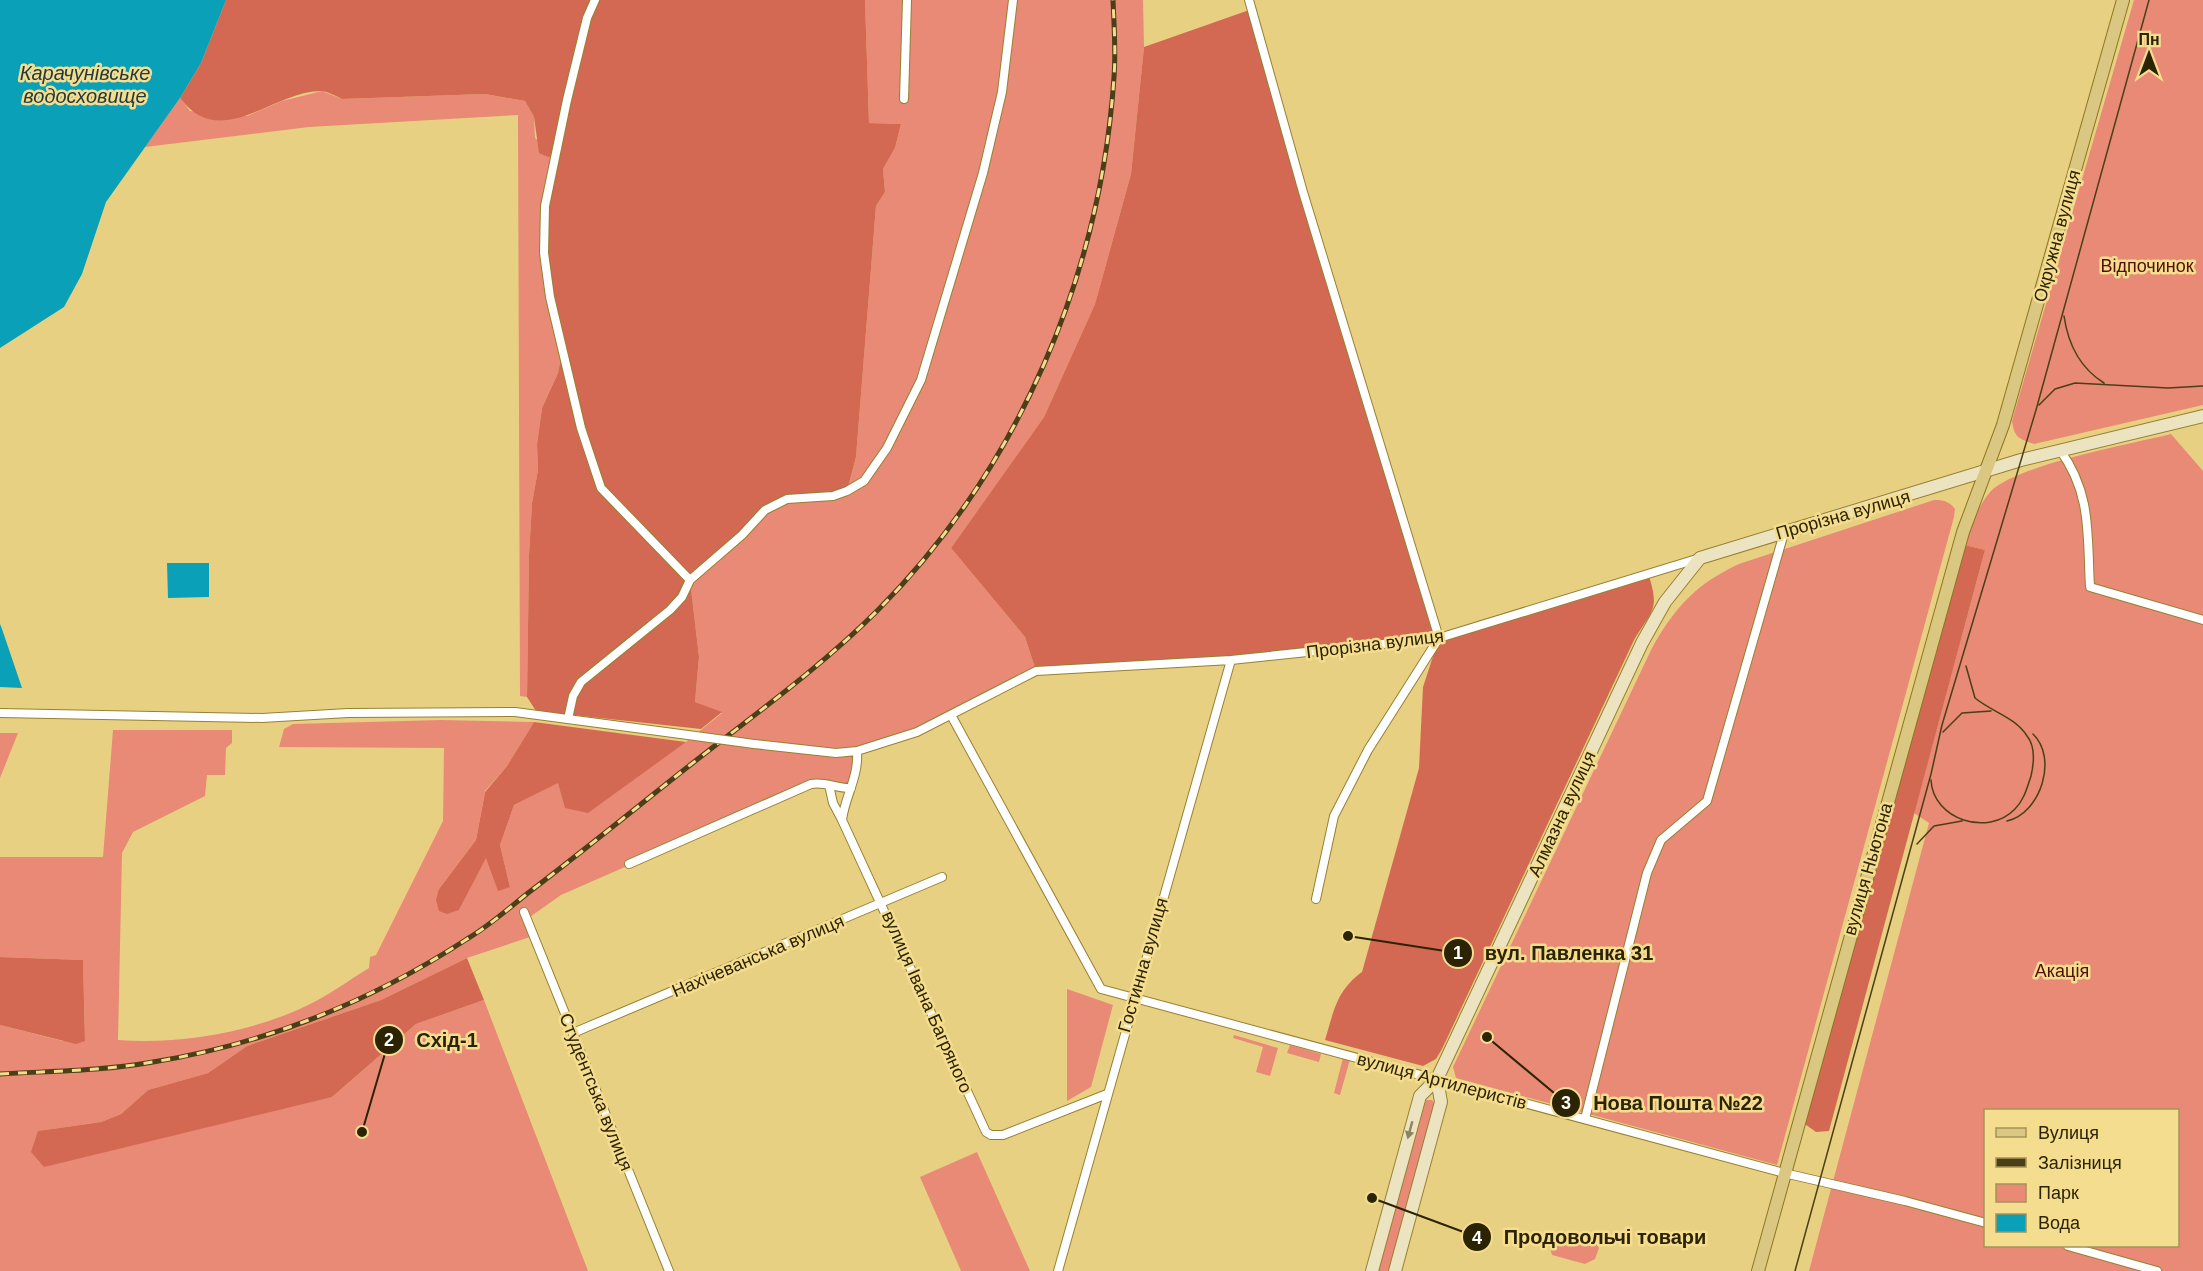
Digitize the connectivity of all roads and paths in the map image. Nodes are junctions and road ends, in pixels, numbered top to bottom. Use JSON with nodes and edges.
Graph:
{"nodes":[{"id":1,"x":595,"y":0,"type":"edge"},
{"id":2,"x":907,"y":0,"type":"edge"},
{"id":3,"x":1013,"y":0,"type":"edge"},
{"id":4,"x":1249,"y":0,"type":"edge"},
{"id":5,"x":2123,"y":0,"type":"edge"},
{"id":6,"x":904,"y":99,"type":"dead end"},
{"id":7,"x":2203,"y":416,"type":"edge"},
{"id":8,"x":2060,"y":450,"type":"junction"},
{"id":9,"x":1987,"y":470,"type":"junction"},
{"id":10,"x":1784,"y":533,"type":"junction"},
{"id":11,"x":1700,"y":558,"type":"junction"},
{"id":12,"x":690,"y":580,"type":"junction"},
{"id":13,"x":2203,"y":620,"type":"edge"},
{"id":14,"x":1440,"y":638,"type":"junction"},
{"id":15,"x":1231,"y":660,"type":"junction"},
{"id":16,"x":0,"y":713,"type":"edge"},
{"id":17,"x":951,"y":716,"type":"junction"},
{"id":18,"x":568,"y":718,"type":"junction"},
{"id":19,"x":858,"y":751,"type":"junction"},
{"id":20,"x":829,"y":786,"type":"junction"},
{"id":21,"x":851,"y":788,"type":"junction"},
{"id":22,"x":842,"y":820,"type":"junction"},
{"id":23,"x":628,"y":864,"type":"dead end"},
{"id":24,"x":942,"y":877,"type":"dead end"},
{"id":25,"x":1316,"y":898,"type":"dead end"},
{"id":26,"x":882,"y":903,"type":"junction"},
{"id":27,"x":524,"y":912,"type":"dead end"},
{"id":28,"x":1134,"y":998,"type":"junction"},
{"id":29,"x":573,"y":1033,"type":"junction"},
{"id":30,"x":1437,"y":1080,"type":"junction"},
{"id":31,"x":1107,"y":1094,"type":"junction"},
{"id":32,"x":1585,"y":1119,"type":"junction"},
{"id":33,"x":1785,"y":1173,"type":"junction"},
{"id":34,"x":1984,"y":1222,"type":"edge"},
{"id":35,"x":2075,"y":1247,"type":"edge"},
{"id":36,"x":669,"y":1271,"type":"edge"},
{"id":37,"x":1058,"y":1271,"type":"edge"},
{"id":38,"x":1372,"y":1271,"type":"edge"},
{"id":39,"x":1395,"y":1271,"type":"edge"},
{"id":40,"x":1758,"y":1271,"type":"edge"},
{"id":41,"x":2157,"y":1271,"type":"edge"}],
"edges":[{"from":1,"to":12,"type":"street"},
{"from":2,"to":6,"type":"street"},
{"from":3,"to":12,"type":"street"},
{"from":4,"to":14,"type":"street"},
{"from":5,"to":9,"type":"main road","name":"Окружна вулиця"},
{"from":7,"to":8,"type":"street","name":"Прорізна вулиця"},
{"from":8,"to":9,"type":"street","name":"Прорізна вулиця"},
{"from":8,"to":13,"type":"street"},
{"from":9,"to":10,"type":"street","name":"Прорізна вулиця"},
{"from":9,"to":33,"type":"main road","name":"вулиця Ньютона"},
{"from":10,"to":11,"type":"street","name":"Прорізна вулиця"},
{"from":10,"to":32,"type":"street"},
{"from":11,"to":14,"type":"street","name":"Прорізна вулиця"},
{"from":11,"to":30,"type":"street","name":"Алмазна вулиця"},
{"from":12,"to":18,"type":"street"},
{"from":14,"to":15,"type":"street","name":"Прорізна вулиця"},
{"from":14,"to":25,"type":"street"},
{"from":15,"to":17,"type":"street","name":"Прорізна вулиця"},
{"from":15,"to":28,"type":"street","name":"Гостинна вулиця"},
{"from":16,"to":18,"type":"street","name":"Прорізна вулиця"},
{"from":17,"to":19,"type":"street","name":"Прорізна вулиця"},
{"from":17,"to":28,"type":"street","name":"вулиця Артилеристів"},
{"from":18,"to":19,"type":"street","name":"Прорізна вулиця","bridge":true},
{"from":19,"to":21,"type":"street"},
{"from":20,"to":21,"type":"street"},
{"from":20,"to":22,"type":"street","name":"вулиця Івана Багряного"},
{"from":20,"to":23,"type":"street"},
{"from":21,"to":22,"type":"street"},
{"from":22,"to":26,"type":"street","name":"вулиця Івана Багряного"},
{"from":24,"to":26,"type":"street","name":"Нахічеванська вулиця"},
{"from":26,"to":29,"type":"street","name":"Нахічеванська вулиця"},
{"from":26,"to":31,"type":"street","name":"вулиця Івана Багряного"},
{"from":27,"to":29,"type":"street","name":"Студентська вулиця"},
{"from":28,"to":30,"type":"street","name":"вулиця Артилеристів"},
{"from":28,"to":31,"type":"street","name":"Гостинна вулиця"},
{"from":29,"to":36,"type":"street","name":"Студентська вулиця"},
{"from":30,"to":32,"type":"street","name":"вулиця Артилеристів"},
{"from":30,"to":38,"type":"street","name":"Алмазна вулиця","one_way":true},
{"from":30,"to":39,"type":"street","name":"Алмазна вулиця"},
{"from":31,"to":37,"type":"street","name":"Гостинна вулиця"},
{"from":32,"to":33,"type":"street","name":"вулиця Артилеристів"},
{"from":33,"to":34,"type":"street","name":"вулиця Артилеристів"},
{"from":33,"to":40,"type":"main road","name":"вулиця Ньютона"},
{"from":35,"to":41,"type":"street"}]}
